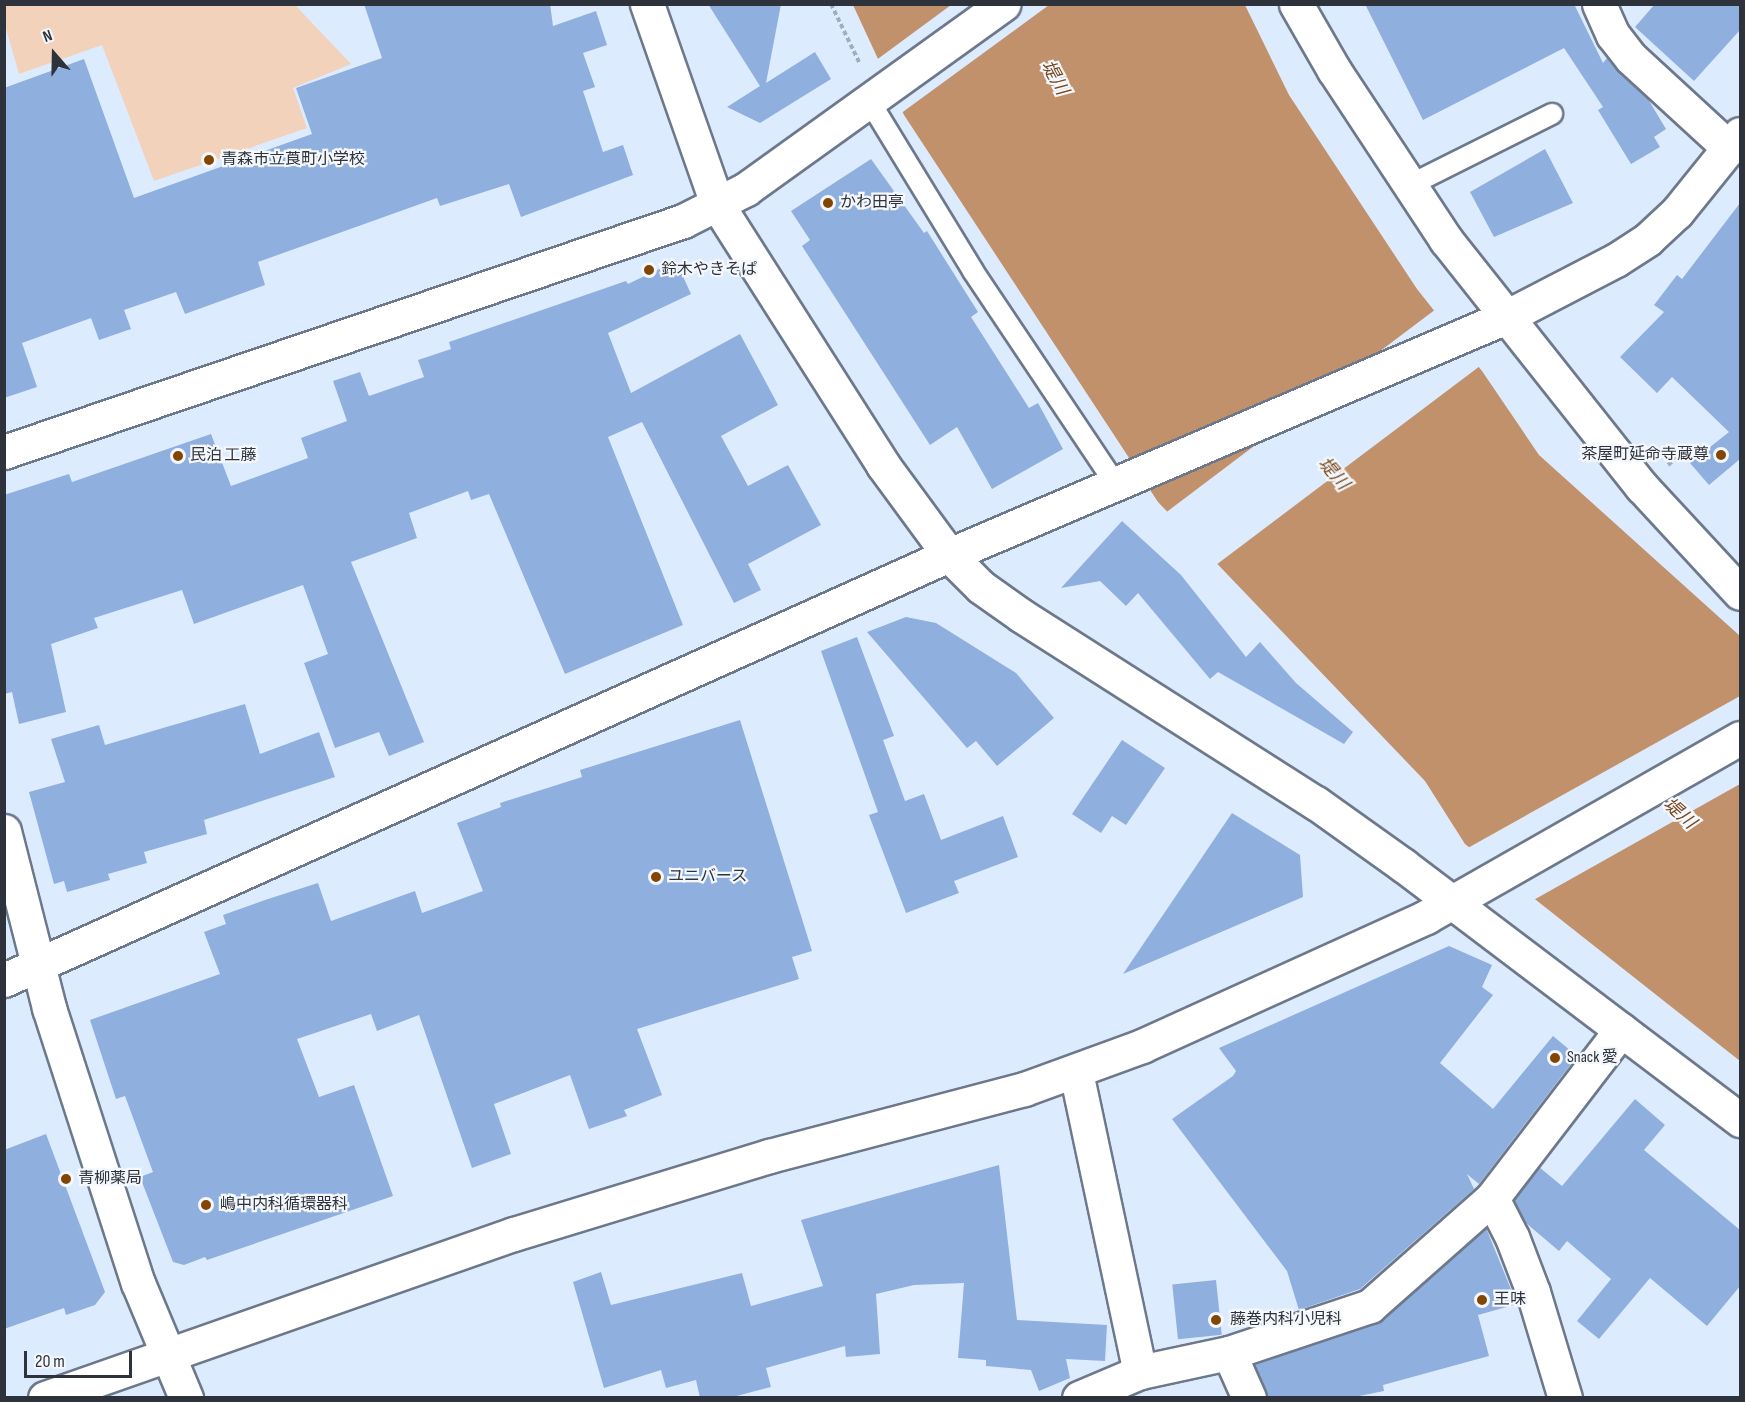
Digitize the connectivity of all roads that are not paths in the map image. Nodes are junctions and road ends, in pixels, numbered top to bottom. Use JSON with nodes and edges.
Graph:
{"nodes":[{"id":1,"x":647,"y":4,"type":"edge"},
{"id":2,"x":1003,"y":4,"type":"edge"},
{"id":3,"x":1296,"y":4,"type":"edge"},
{"id":4,"x":1599,"y":4,"type":"edge"},
{"id":5,"x":876,"y":97,"type":"junction"},
{"id":6,"x":1552,"y":114,"type":"dead end"},
{"id":7,"x":1735,"y":141,"type":"edge"},
{"id":8,"x":1410,"y":185,"type":"junction"},
{"id":9,"x":717,"y":204,"type":"junction"},
{"id":10,"x":1506,"y":317,"type":"junction"},
{"id":11,"x":4,"y":452,"type":"edge"},
{"id":12,"x":1121,"y":481,"type":"junction"},
{"id":13,"x":949,"y":555,"type":"junction"},
{"id":14,"x":1740,"y":593,"type":"edge"},
{"id":15,"x":1740,"y":738,"type":"edge"},
{"id":16,"x":4,"y":831,"type":"edge"},
{"id":17,"x":1453,"y":903,"type":"junction"},
{"id":18,"x":36,"y":967,"type":"junction"},
{"id":19,"x":4,"y":980,"type":"edge"},
{"id":20,"x":1621,"y":1030,"type":"junction"},
{"id":21,"x":1076,"y":1072,"type":"junction"},
{"id":22,"x":1740,"y":1120,"type":"edge"},
{"id":23,"x":1492,"y":1198,"type":"junction"},
{"id":24,"x":1229,"y":1353,"type":"junction"},
{"id":25,"x":167,"y":1355,"type":"junction"},
{"id":26,"x":1140,"y":1372,"type":"junction"},
{"id":27,"x":45,"y":1398,"type":"edge"},
{"id":28,"x":186,"y":1398,"type":"edge"},
{"id":29,"x":1079,"y":1398,"type":"edge"},
{"id":30,"x":1249,"y":1398,"type":"edge"},
{"id":31,"x":1565,"y":1398,"type":"edge"}],
"edges":[{"from":1,"to":9,"type":"street"},
{"from":2,"to":5,"type":"street"},
{"from":3,"to":8,"type":"street"},
{"from":4,"to":7,"type":"street"},
{"from":5,"to":9,"type":"street"},
{"from":5,"to":12,"type":"lane"},
{"from":6,"to":8,"type":"lane"},
{"from":7,"to":10,"type":"street"},
{"from":8,"to":10,"type":"street"},
{"from":9,"to":11,"type":"street"},
{"from":9,"to":13,"type":"street"},
{"from":10,"to":12,"type":"street"},
{"from":10,"to":14,"type":"street"},
{"from":12,"to":13,"type":"street"},
{"from":13,"to":17,"type":"street"},
{"from":13,"to":18,"type":"street"},
{"from":15,"to":17,"type":"street"},
{"from":16,"to":18,"type":"street"},
{"from":17,"to":20,"type":"street"},
{"from":17,"to":21,"type":"street"},
{"from":18,"to":19,"type":"street"},
{"from":18,"to":25,"type":"street"},
{"from":20,"to":22,"type":"street"},
{"from":20,"to":23,"type":"street"},
{"from":21,"to":25,"type":"street"},
{"from":21,"to":26,"type":"street"},
{"from":23,"to":24,"type":"street"},
{"from":23,"to":31,"type":"street"},
{"from":24,"to":26,"type":"street"},
{"from":24,"to":30,"type":"street"},
{"from":25,"to":27,"type":"street"},
{"from":25,"to":28,"type":"street"},
{"from":26,"to":29,"type":"street"}]}
